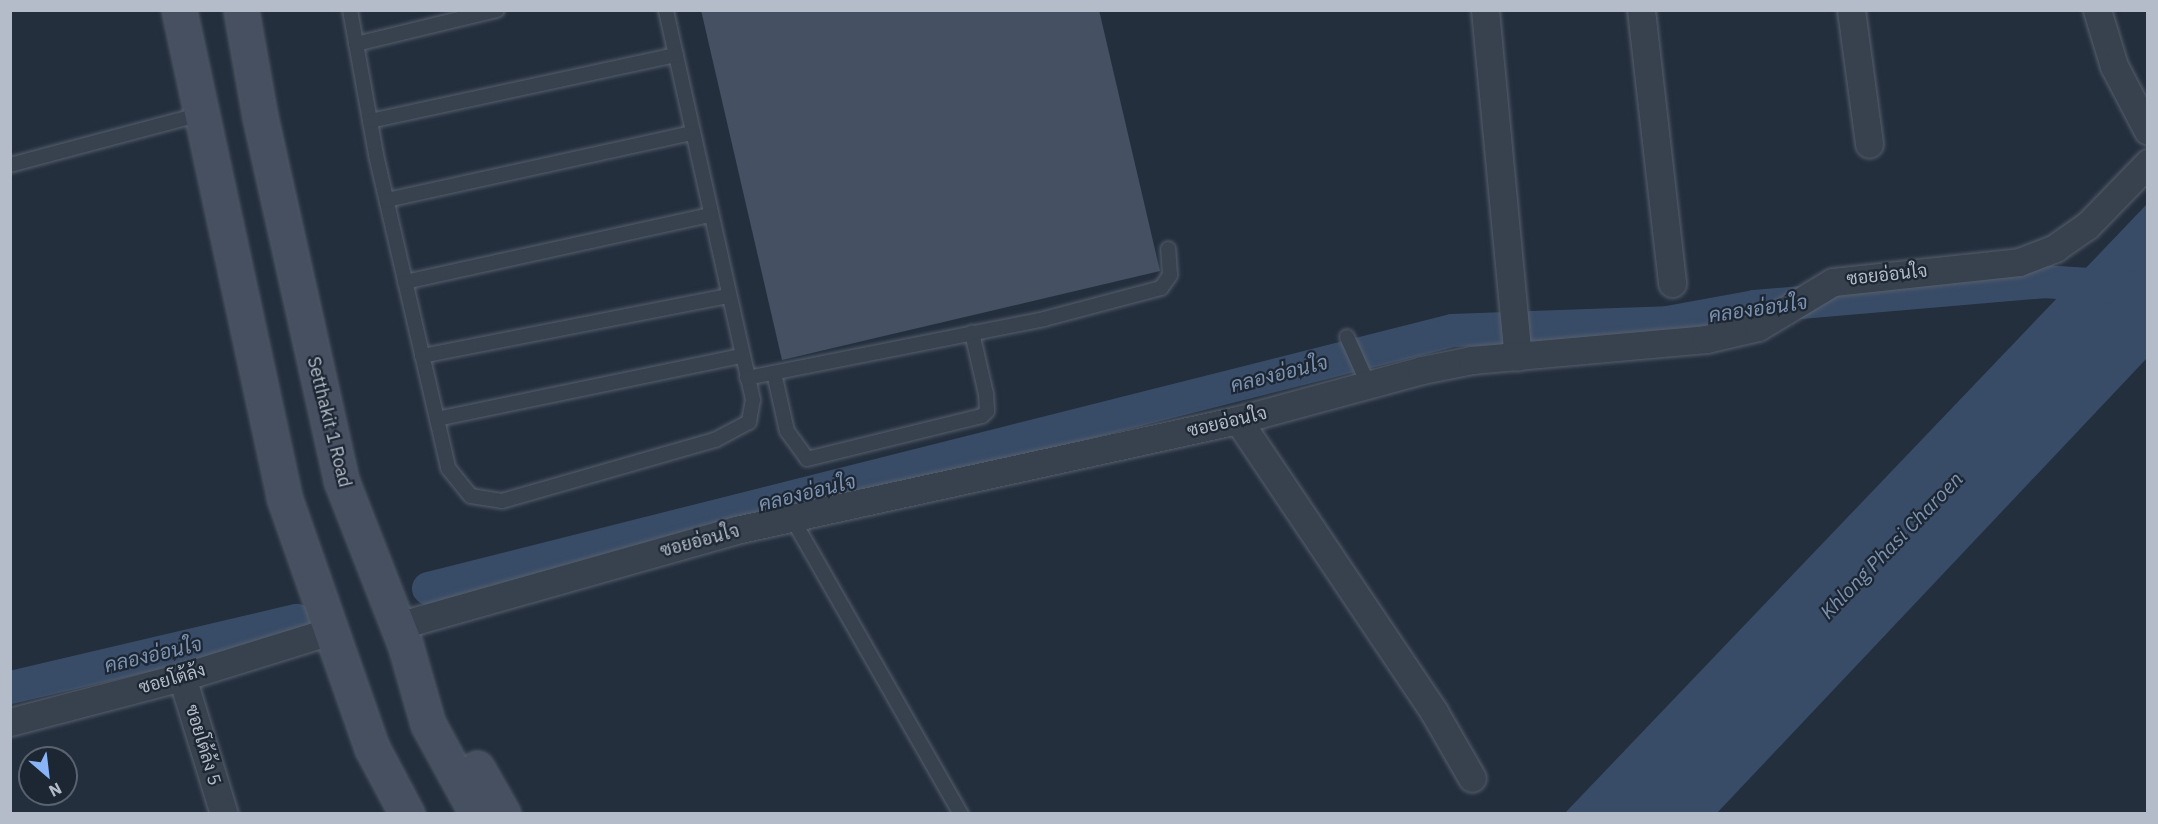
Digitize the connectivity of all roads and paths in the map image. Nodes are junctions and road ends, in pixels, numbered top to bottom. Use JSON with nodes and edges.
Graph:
{"nodes":[{"id":1,"x":179,"y":10,"type":"edge"},
{"id":2,"x":242,"y":10,"type":"edge"},
{"id":3,"x":350,"y":10,"type":"edge"},
{"id":4,"x":497,"y":10,"type":"edge"},
{"id":5,"x":666,"y":10,"type":"edge"},
{"id":6,"x":1485,"y":10,"type":"edge"},
{"id":7,"x":1641,"y":10,"type":"edge"},
{"id":8,"x":1851,"y":10,"type":"edge"},
{"id":9,"x":2097,"y":10,"type":"edge"},
{"id":10,"x":356,"y":44,"type":"junction"},
{"id":11,"x":676,"y":55,"type":"junction"},
{"id":12,"x":198,"y":115,"type":"junction"},
{"id":13,"x":370,"y":121,"type":"junction"},
{"id":14,"x":2148,"y":130,"type":"edge"},
{"id":15,"x":692,"y":133,"type":"junction"},
{"id":16,"x":1869,"y":144,"type":"dead end"},
{"id":17,"x":2148,"y":164,"type":"edge"},
{"id":18,"x":10,"y":165,"type":"edge"},
{"id":19,"x":387,"y":200,"type":"junction"},
{"id":20,"x":710,"y":215,"type":"junction"},
{"id":21,"x":1168,"y":249,"type":"dead end"},
{"id":22,"x":405,"y":282,"type":"junction"},
{"id":23,"x":1672,"y":283,"type":"dead end"},
{"id":24,"x":727,"y":297,"type":"junction"},
{"id":25,"x":972,"y":333,"type":"junction"},
{"id":26,"x":1347,"y":337,"type":"dead end"},
{"id":27,"x":1517,"y":347,"type":"junction"},
{"id":28,"x":422,"y":356,"type":"junction"},
{"id":29,"x":741,"y":356,"type":"junction"},
{"id":30,"x":774,"y":373,"type":"junction"},
{"id":31,"x":747,"y":378,"type":"junction"},
{"id":32,"x":1365,"y":378,"type":"junction"},
{"id":33,"x":437,"y":419,"type":"junction"},
{"id":34,"x":1238,"y":420,"type":"junction"},
{"id":35,"x":792,"y":518,"type":"junction"},
{"id":36,"x":331,"y":631,"type":"junction"},
{"id":37,"x":401,"y":635,"type":"junction"},
{"id":38,"x":182,"y":677,"type":"junction"},
{"id":39,"x":10,"y":722,"type":"edge"},
{"id":40,"x":1473,"y":778,"type":"dead end"},
{"id":41,"x":224,"y":813,"type":"edge"},
{"id":42,"x":382,"y":813,"type":"edge"},
{"id":43,"x":407,"y":813,"type":"edge"},
{"id":44,"x":477,"y":813,"type":"edge"},
{"id":45,"x":503,"y":813,"type":"edge"},
{"id":46,"x":960,"y":813,"type":"edge"}],
"edges":[{"from":1,"to":12,"type":"main road"},
{"from":2,"to":37,"type":"main road","name":"Setthakit 1 Road"},
{"from":3,"to":10,"type":"lane"},
{"from":4,"to":10,"type":"lane"},
{"from":5,"to":11,"type":"lane"},
{"from":6,"to":27,"type":"street"},
{"from":7,"to":23,"type":"street"},
{"from":8,"to":16,"type":"street"},
{"from":9,"to":14,"type":"street"},
{"from":10,"to":13,"type":"lane"},
{"from":11,"to":13,"type":"lane"},
{"from":11,"to":15,"type":"lane"},
{"from":12,"to":18,"type":"lane"},
{"from":12,"to":36,"type":"main road"},
{"from":13,"to":19,"type":"lane"},
{"from":15,"to":19,"type":"lane"},
{"from":15,"to":20,"type":"lane"},
{"from":17,"to":27,"type":"street","name":"ซอยอ่อนใจ"},
{"from":19,"to":22,"type":"lane"},
{"from":20,"to":22,"type":"lane"},
{"from":20,"to":24,"type":"lane"},
{"from":21,"to":25,"type":"lane"},
{"from":22,"to":28,"type":"lane"},
{"from":24,"to":28,"type":"lane"},
{"from":24,"to":29,"type":"lane"},
{"from":25,"to":30,"type":"lane"},
{"from":25,"to":30,"type":"lane"},
{"from":26,"to":32,"type":"lane"},
{"from":27,"to":32,"type":"street","name":"ซอยอ่อนใจ"},
{"from":28,"to":33,"type":"lane"},
{"from":29,"to":31,"type":"lane"},
{"from":29,"to":33,"type":"lane"},
{"from":30,"to":31,"type":"lane"},
{"from":31,"to":33,"type":"lane"},
{"from":32,"to":34,"type":"street","name":"ซอยอ่อนใจ"},
{"from":34,"to":35,"type":"street","name":"ซอยอ่อนใจ"},
{"from":34,"to":40,"type":"street"},
{"from":35,"to":37,"type":"street","name":"ซอยอ่อนใจ"},
{"from":35,"to":46,"type":"lane"},
{"from":36,"to":38,"type":"street","name":"ซอยโต้ล้ง"},
{"from":36,"to":42,"type":"main road"},
{"from":36,"to":43,"type":"main road"},
{"from":37,"to":44,"type":"main road","name":"Setthakit 1 Road"},
{"from":37,"to":45,"type":"main road"},
{"from":38,"to":39,"type":"street","name":"ซอยโต้ล้ง"},
{"from":38,"to":41,"type":"street","name":"ซอยโต้ล้ง 5"}]}
